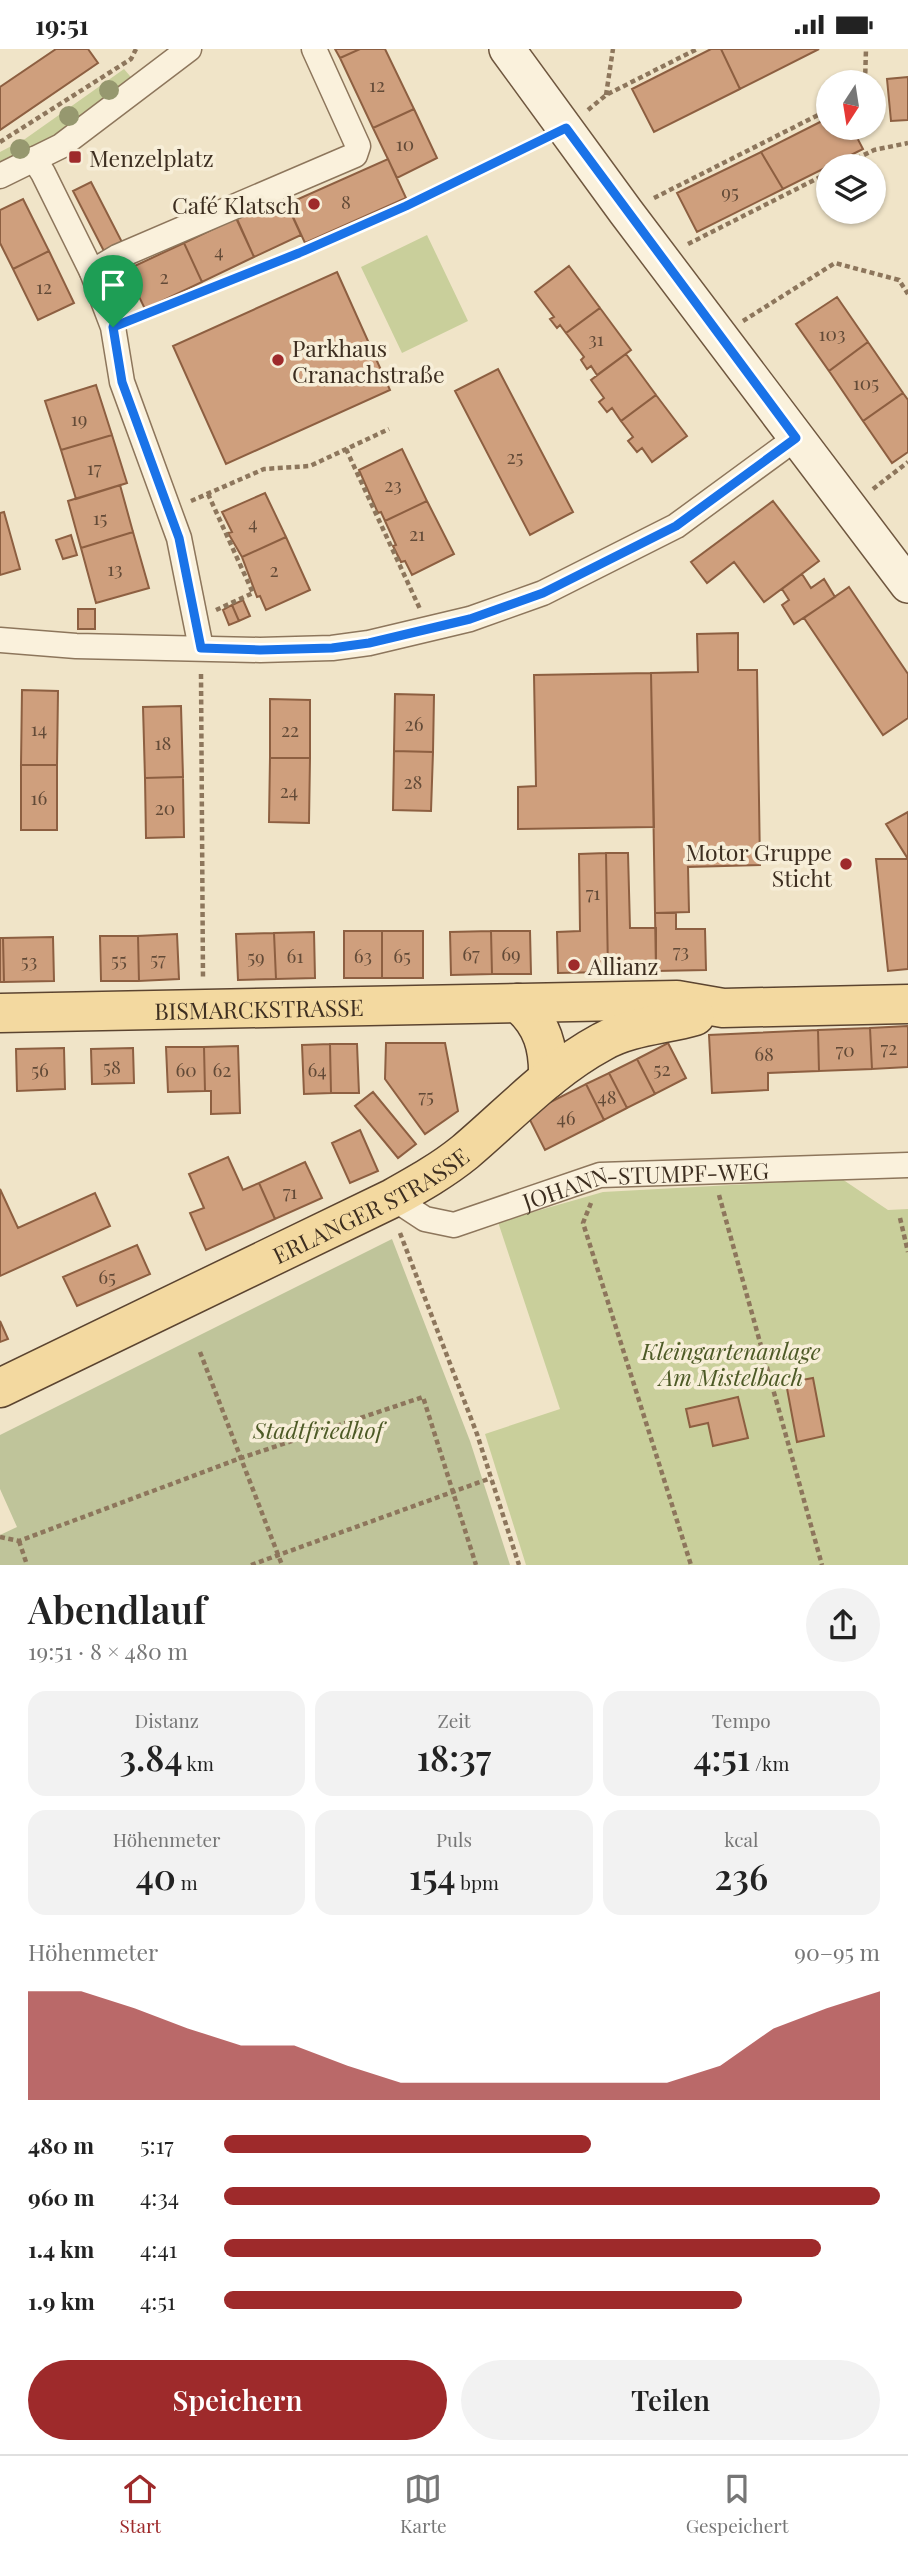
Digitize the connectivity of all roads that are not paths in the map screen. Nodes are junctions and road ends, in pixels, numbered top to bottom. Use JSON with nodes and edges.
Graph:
{"nodes":[{"id":1,"x":190,"y":49,"type":"edge"},
{"id":2,"x":314,"y":49,"type":"edge"},
{"id":3,"x":507,"y":49,"type":"edge"},
{"id":4,"x":34,"y":159,"type":"junction"},
{"id":5,"x":0,"y":176,"type":"edge"},
{"id":6,"x":92,"y":272,"type":"junction"},
{"id":7,"x":796,"y":438,"type":"junction"},
{"id":8,"x":908,"y":585,"type":"edge"},
{"id":9,"x":0,"y":640,"type":"edge"},
{"id":10,"x":201,"y":648,"type":"junction"},
{"id":11,"x":518,"y":1003,"type":"junction"},
{"id":12,"x":908,"y":1004,"type":"edge"},
{"id":13,"x":723,"y":1007,"type":"junction"},
{"id":14,"x":0,"y":1013,"type":"edge"},
{"id":15,"x":548,"y":1079,"type":"junction"},
{"id":16,"x":908,"y":1165,"type":"edge"},
{"id":17,"x":393,"y":1198,"type":"junction"},
{"id":18,"x":0,"y":1388,"type":"edge"}],
"edges":[{"from":1,"to":4,"type":"street"},
{"from":2,"to":6,"type":"street"},
{"from":3,"to":7,"type":"main road"},
{"from":4,"to":5,"type":"street"},
{"from":4,"to":6,"type":"street"},
{"from":6,"to":10,"type":"street"},
{"from":7,"to":8,"type":"main road"},
{"from":7,"to":10,"type":"street"},
{"from":9,"to":10,"type":"street"},
{"from":11,"to":13,"type":"main road","name":"BISMARCKSTRASSE"},
{"from":11,"to":14,"type":"main road","name":"BISMARCKSTRASSE"},
{"from":11,"to":15,"type":"main road"},
{"from":12,"to":13,"type":"main road"},
{"from":13,"to":15,"type":"main road","name":"ERLANGER STRASSE"},
{"from":15,"to":17,"type":"main road","name":"ERLANGER STRASSE"},
{"from":16,"to":17,"type":"street","name":"JOHANN-STUMPF-WEG"},
{"from":17,"to":18,"type":"main road","name":"ERLANGER STRASSE"}]}
